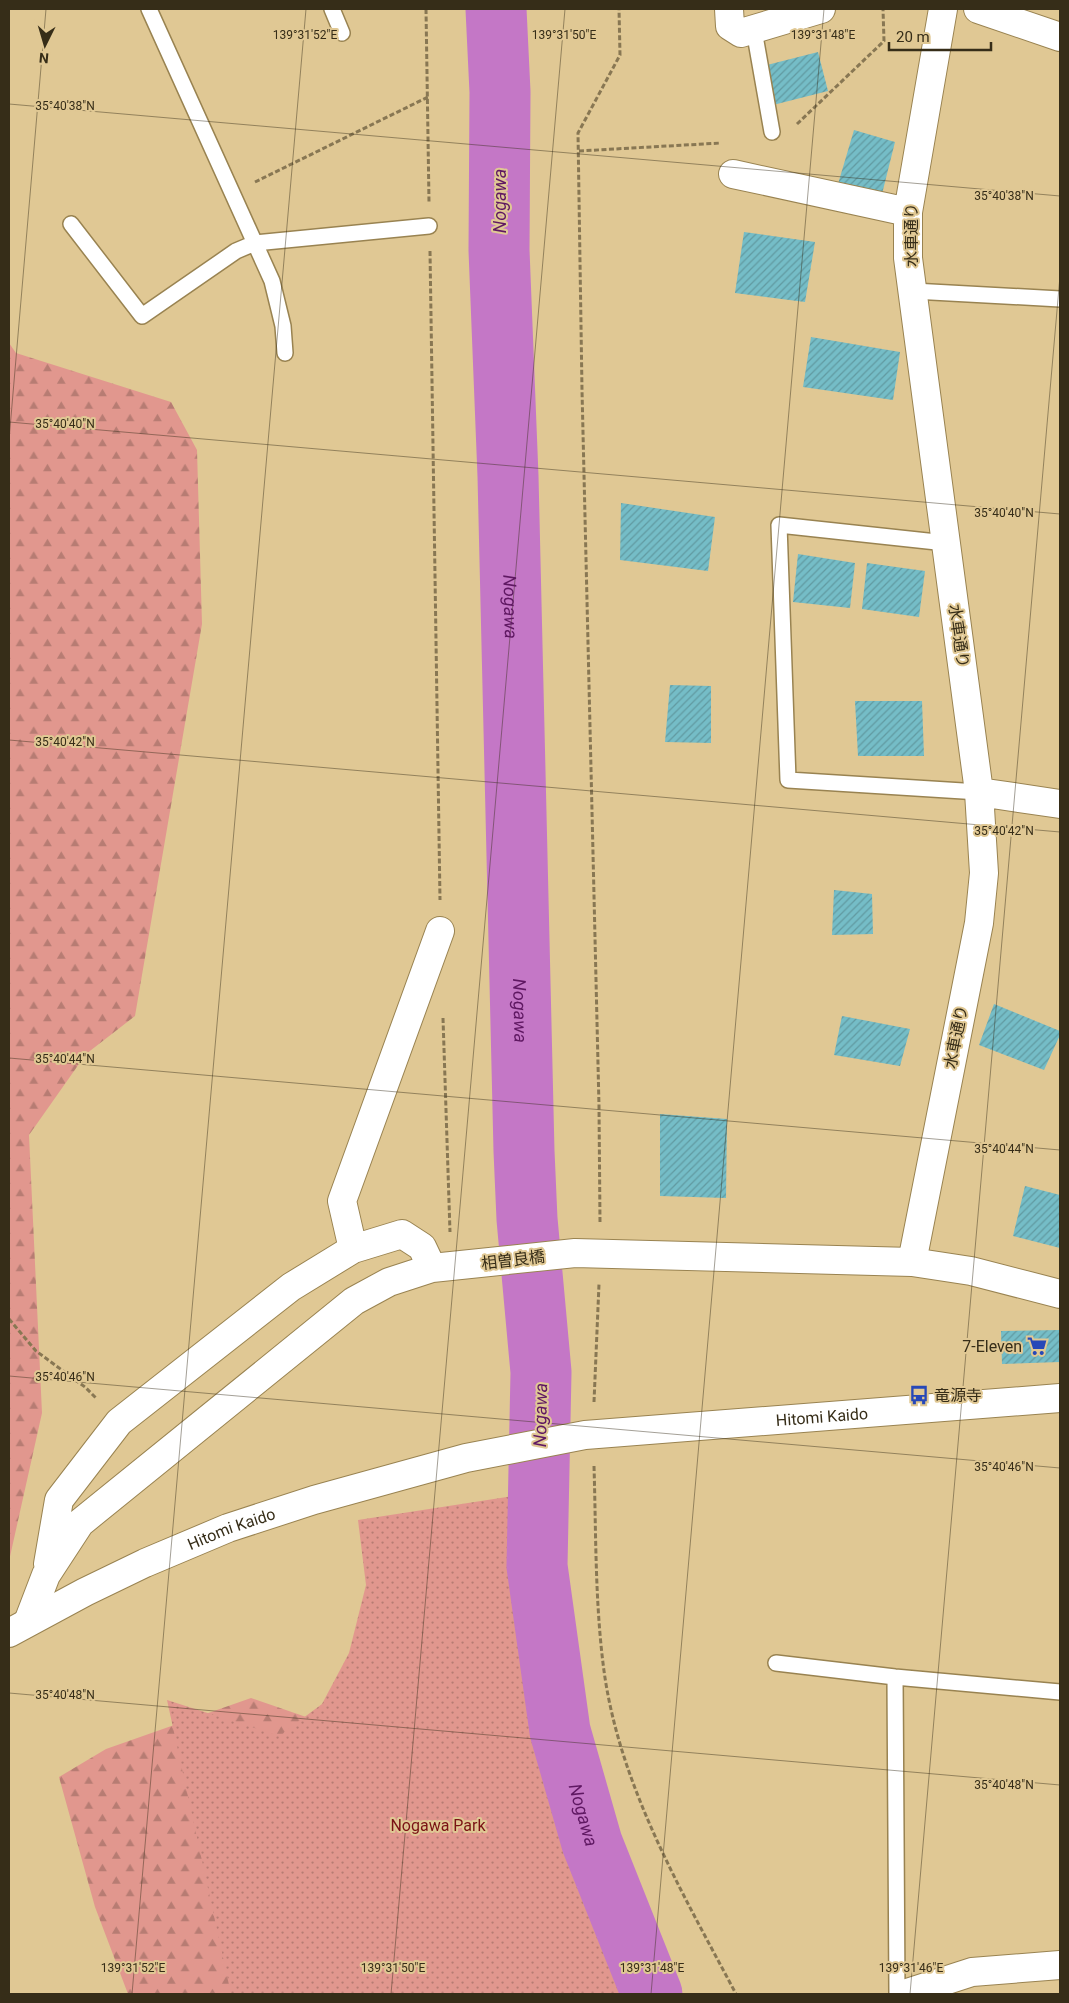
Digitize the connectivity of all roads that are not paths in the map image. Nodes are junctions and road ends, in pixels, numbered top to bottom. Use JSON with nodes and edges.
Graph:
{"nodes":[{"id":1,"x":150,"y":9,"type":"edge"},
{"id":2,"x":332,"y":9,"type":"edge"},
{"id":3,"x":729,"y":9,"type":"edge"},
{"id":4,"x":821,"y":9,"type":"edge"},
{"id":5,"x":943,"y":9,"type":"edge"},
{"id":6,"x":978,"y":9,"type":"edge"},
{"id":7,"x":1028,"y":16,"type":"edge"},
{"id":8,"x":754,"y":30,"type":"junction"},
{"id":9,"x":342,"y":33,"type":"dead end"},
{"id":10,"x":1060,"y":37,"type":"edge"},
{"id":11,"x":772,"y":132,"type":"road end"},
{"id":12,"x":733,"y":174,"type":"road end"},
{"id":13,"x":908,"y":212,"type":"junction"},
{"id":14,"x":71,"y":224,"type":"dead end"},
{"id":15,"x":429,"y":226,"type":"road end"},
{"id":16,"x":256,"y":242,"type":"junction"},
{"id":17,"x":913,"y":292,"type":"junction"},
{"id":18,"x":1060,"y":299,"type":"edge"},
{"id":19,"x":284,"y":353,"type":"dead end"},
{"id":20,"x":946,"y":543,"type":"junction"},
{"id":21,"x":979,"y":792,"type":"junction"},
{"id":22,"x":1060,"y":804,"type":"edge"},
{"id":23,"x":440,"y":931,"type":"road end"},
{"id":24,"x":353,"y":1249,"type":"junction"},
{"id":25,"x":912,"y":1262,"type":"junction"},
{"id":26,"x":442,"y":1268,"type":"junction"},
{"id":27,"x":1060,"y":1294,"type":"edge"},
{"id":28,"x":1060,"y":1398,"type":"edge"},
{"id":29,"x":46,"y":1575,"type":"junction"},
{"id":30,"x":19,"y":1628,"type":"edge"},
{"id":31,"x":776,"y":1663,"type":"dead end"},
{"id":32,"x":895,"y":1677,"type":"junction"},
{"id":33,"x":1060,"y":1692,"type":"edge"},
{"id":34,"x":1060,"y":1966,"type":"edge"},
{"id":35,"x":897,"y":1994,"type":"edge"},
{"id":36,"x":904,"y":1994,"type":"edge"}],
"edges":[{"from":1,"to":16,"type":"lane"},
{"from":2,"to":9,"type":"lane"},
{"from":3,"to":8,"type":"street"},
{"from":4,"to":8,"type":"street"},
{"from":5,"to":13,"type":"street","name":"水車通り"},
{"from":6,"to":7,"type":"street"},
{"from":7,"to":10,"type":"street"},
{"from":8,"to":11,"type":"lane"},
{"from":12,"to":13,"type":"street"},
{"from":13,"to":17,"type":"street","name":"水車通り"},
{"from":14,"to":16,"type":"lane"},
{"from":15,"to":16,"type":"lane"},
{"from":16,"to":19,"type":"lane"},
{"from":17,"to":18,"type":"lane"},
{"from":17,"to":20,"type":"street","name":"水車通り"},
{"from":20,"to":21,"type":"street","name":"水車通り"},
{"from":20,"to":21,"type":"lane"},
{"from":21,"to":22,"type":"street"},
{"from":21,"to":25,"type":"street","name":"水車通り"},
{"from":23,"to":24,"type":"street"},
{"from":24,"to":26,"type":"street"},
{"from":24,"to":29,"type":"street"},
{"from":25,"to":26,"type":"street","name":"相曽良橋"},
{"from":25,"to":27,"type":"street","name":"相曽良橋"},
{"from":26,"to":29,"type":"street","name":"相曽良橋"},
{"from":28,"to":30,"type":"street","name":"Hitomi Kaido"},
{"from":29,"to":30,"type":"street"},
{"from":31,"to":32,"type":"lane"},
{"from":32,"to":33,"type":"lane"},
{"from":32,"to":35,"type":"lane"},
{"from":34,"to":36,"type":"street"}]}
